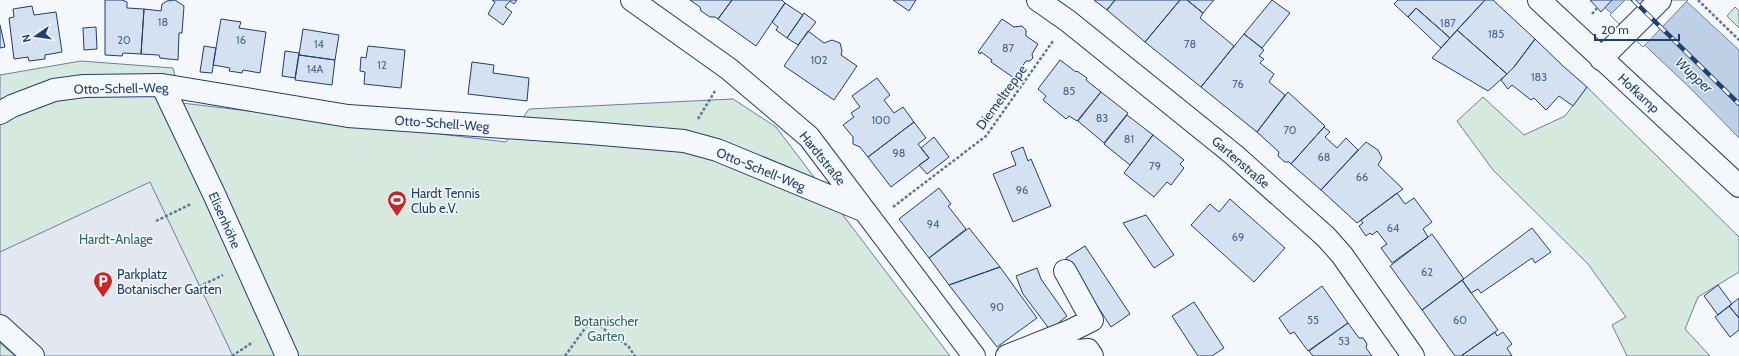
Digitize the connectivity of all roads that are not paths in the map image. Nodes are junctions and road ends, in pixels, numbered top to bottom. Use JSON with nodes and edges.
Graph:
{"nodes":[{"id":1,"x":632,"y":0,"type":"edge"},
{"id":2,"x":1038,"y":0,"type":"edge"},
{"id":3,"x":1539,"y":0,"type":"edge"},
{"id":4,"x":1660,"y":0,"type":"edge"},
{"id":5,"x":1601,"y":59,"type":"junction"},
{"id":6,"x":162,"y":85,"type":"junction"},
{"id":7,"x":4,"y":107,"type":"edge"},
{"id":8,"x":1739,"y":186,"type":"edge"},
{"id":9,"x":865,"y":211,"type":"junction"},
{"id":10,"x":1065,"y":271,"type":"dead end"},
{"id":11,"x":0,"y":326,"type":"edge"},
{"id":12,"x":33,"y":356,"type":"edge"},
{"id":13,"x":287,"y":356,"type":"edge"},
{"id":14,"x":974,"y":356,"type":"edge"},
{"id":15,"x":1007,"y":356,"type":"edge"},
{"id":16,"x":1048,"y":356,"type":"edge"},
{"id":17,"x":1092,"y":356,"type":"edge"},
{"id":18,"x":1413,"y":356,"type":"edge"}],
"edges":[{"from":1,"to":9,"type":"street","name":"Hardtstraße"},
{"from":2,"to":18,"type":"street","name":"Gartenstraße"},
{"from":3,"to":5,"type":"street","name":"Hofkamp"},
{"from":4,"to":5,"type":"street"},
{"from":5,"to":8,"type":"street","name":"Hofkamp"},
{"from":6,"to":7,"type":"street","name":"Otto-Schell-Weg"},
{"from":6,"to":9,"type":"street","name":"Otto-Schell-Weg"},
{"from":6,"to":13,"type":"street","name":"Elisenhöhe"},
{"from":9,"to":14,"type":"street","name":"Hardtstraße"},
{"from":10,"to":15,"type":"street"},
{"from":11,"to":12,"type":"street"},
{"from":16,"to":17,"type":"street"}]}
